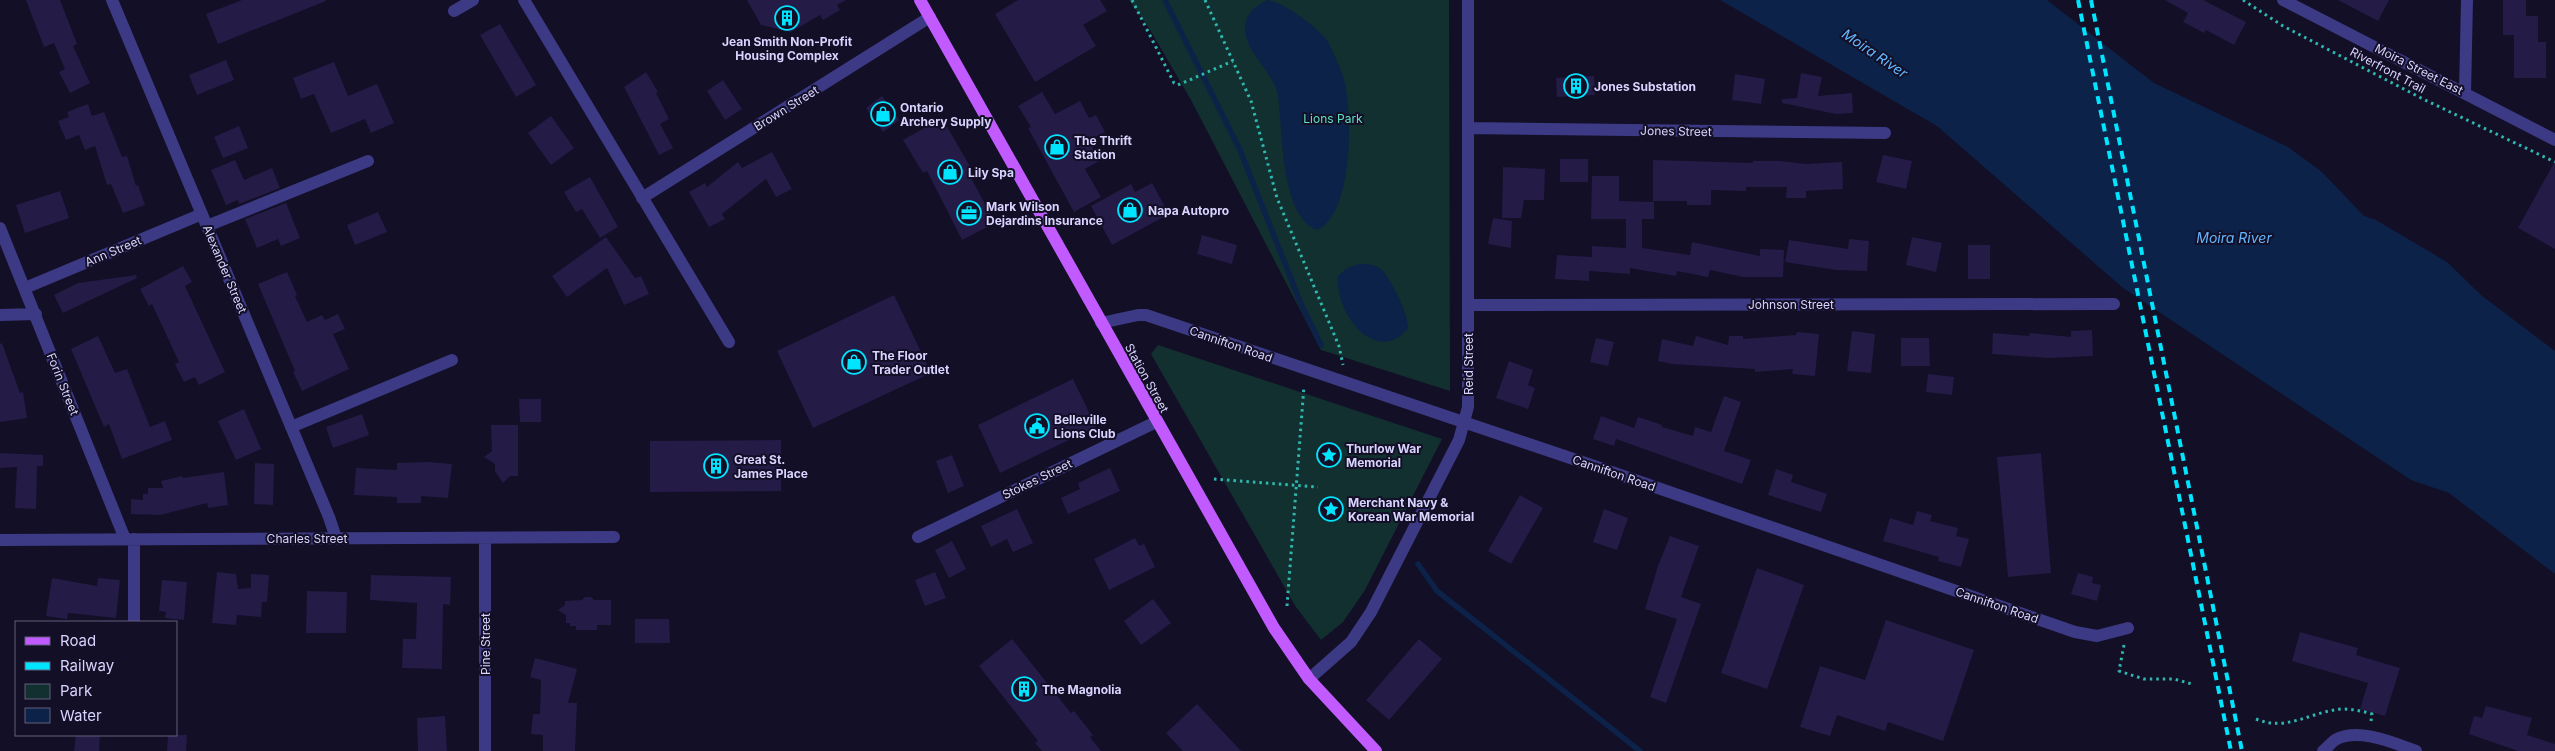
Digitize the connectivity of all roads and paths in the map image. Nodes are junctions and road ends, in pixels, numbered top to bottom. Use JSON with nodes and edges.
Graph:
{"nodes":[{"id":1,"x":112,"y":0,"type":"edge"},
{"id":2,"x":473,"y":0,"type":"edge"},
{"id":3,"x":524,"y":0,"type":"edge"},
{"id":4,"x":920,"y":0,"type":"edge"},
{"id":5,"x":1132,"y":0,"type":"edge"},
{"id":6,"x":1204,"y":0,"type":"edge"},
{"id":7,"x":1468,"y":0,"type":"edge"},
{"id":8,"x":2243,"y":0,"type":"edge"},
{"id":9,"x":2283,"y":0,"type":"edge"},
{"id":10,"x":2467,"y":0,"type":"edge"},
{"id":11,"x":454,"y":11,"type":"dead end"},
{"id":12,"x":930,"y":17,"type":"junction"},
{"id":13,"x":1233,"y":61,"type":"junction"},
{"id":14,"x":2465,"y":92,"type":"junction"},
{"id":15,"x":1468,"y":128,"type":"junction"},
{"id":16,"x":1885,"y":133,"type":"dead end"},
{"id":17,"x":2555,"y":140,"type":"edge"},
{"id":18,"x":368,"y":161,"type":"dead end"},
{"id":19,"x":2555,"y":162,"type":"edge"},
{"id":20,"x":642,"y":198,"type":"junction"},
{"id":21,"x":202,"y":214,"type":"junction"},
{"id":22,"x":207,"y":226,"type":"junction"},
{"id":23,"x":0,"y":228,"type":"edge"},
{"id":24,"x":25,"y":288,"type":"junction"},
{"id":25,"x":2114,"y":304,"type":"dead end"},
{"id":26,"x":1468,"y":305,"type":"junction"},
{"id":27,"x":0,"y":314,"type":"edge"},
{"id":28,"x":36,"y":314,"type":"junction"},
{"id":29,"x":1100,"y":323,"type":"junction"},
{"id":30,"x":729,"y":342,"type":"dead end"},
{"id":31,"x":452,"y":360,"type":"dead end"},
{"id":32,"x":1345,"y":382,"type":"junction"},
{"id":33,"x":1304,"y":386,"type":"dead end"},
{"id":34,"x":1156,"y":422,"type":"junction"},
{"id":35,"x":1466,"y":423,"type":"junction"},
{"id":36,"x":291,"y":427,"type":"junction"},
{"id":37,"x":1214,"y":479,"type":"dead end"},
{"id":38,"x":1296,"y":486,"type":"junction"},
{"id":39,"x":1318,"y":487,"type":"dead end"},
{"id":40,"x":614,"y":537,"type":"dead end"},
{"id":41,"x":918,"y":537,"type":"dead end"},
{"id":42,"x":336,"y":538,"type":"junction"},
{"id":43,"x":485,"y":538,"type":"junction"},
{"id":44,"x":130,"y":539,"type":"junction"},
{"id":45,"x":0,"y":540,"type":"edge"},
{"id":46,"x":1287,"y":606,"type":"dead end"},
{"id":47,"x":134,"y":621,"type":"edge"},
{"id":48,"x":2128,"y":628,"type":"joint"},
{"id":49,"x":1309,"y":679,"type":"junction"},
{"id":50,"x":2192,"y":684,"type":"dead end"},
{"id":51,"x":2256,"y":719,"type":"dead end"},
{"id":52,"x":2370,"y":737,"type":"junction"},
{"id":53,"x":485,"y":751,"type":"edge"},
{"id":54,"x":1376,"y":751,"type":"edge"},
{"id":55,"x":2323,"y":751,"type":"edge"},
{"id":56,"x":2416,"y":751,"type":"edge"}],
"edges":[{"from":1,"to":21,"type":"street","name":"Alexander Street"},
{"from":2,"to":11,"type":"street"},
{"from":3,"to":20,"type":"street"},
{"from":4,"to":12,"type":"main road","name":"Station Street"},
{"from":5,"to":13,"type":"path"},
{"from":6,"to":13,"type":"path"},
{"from":7,"to":15,"type":"street","name":"Reid Street"},
{"from":8,"to":19,"type":"path","name":"Riverfront Trail"},
{"from":9,"to":14,"type":"street","name":"Moira Street East"},
{"from":10,"to":14,"type":"street"},
{"from":12,"to":20,"type":"street","name":"Brown Street"},
{"from":12,"to":29,"type":"main road","name":"Station Street"},
{"from":13,"to":32,"type":"path"},
{"from":14,"to":17,"type":"street","name":"Moira Street East"},
{"from":15,"to":16,"type":"street","name":"Jones Street"},
{"from":15,"to":26,"type":"street","name":"Reid Street"},
{"from":18,"to":22,"type":"street"},
{"from":20,"to":30,"type":"street"},
{"from":21,"to":22,"type":"street","name":"Alexander Street"},
{"from":21,"to":24,"type":"street","name":"Ann Street"},
{"from":22,"to":36,"type":"street","name":"Alexander Street"},
{"from":23,"to":24,"type":"street","name":"Forin Street"},
{"from":24,"to":28,"type":"street","name":"Forin Street"},
{"from":25,"to":26,"type":"street","name":"Johnson Street"},
{"from":26,"to":35,"type":"street","name":"Reid Street"},
{"from":27,"to":28,"type":"street"},
{"from":28,"to":44,"type":"street","name":"Forin Street"},
{"from":29,"to":32,"type":"street","name":"Cannifton Road"},
{"from":29,"to":34,"type":"main road","name":"Station Street"},
{"from":31,"to":36,"type":"street"},
{"from":32,"to":35,"type":"street","name":"Cannifton Road"},
{"from":33,"to":38,"type":"path"},
{"from":34,"to":41,"type":"street","name":"Stokes Street"},
{"from":34,"to":49,"type":"main road","name":"Station Street"},
{"from":35,"to":48,"type":"street","name":"Cannifton Road"},
{"from":35,"to":49,"type":"street","name":"Reid Street"},
{"from":36,"to":42,"type":"street","name":"Alexander Street"},
{"from":37,"to":38,"type":"path"},
{"from":38,"to":39,"type":"path"},
{"from":38,"to":46,"type":"path"},
{"from":40,"to":43,"type":"street","name":"Charles Street"},
{"from":42,"to":43,"type":"street","name":"Charles Street"},
{"from":42,"to":44,"type":"street","name":"Charles Street"},
{"from":43,"to":53,"type":"street","name":"Pine Street"},
{"from":44,"to":45,"type":"street","name":"Charles Street"},
{"from":44,"to":47,"type":"street"},
{"from":48,"to":50,"type":"path"},
{"from":49,"to":54,"type":"main road","name":"Station Street"},
{"from":51,"to":52,"type":"path"},
{"from":52,"to":55,"type":"street"},
{"from":52,"to":56,"type":"street"}]}
